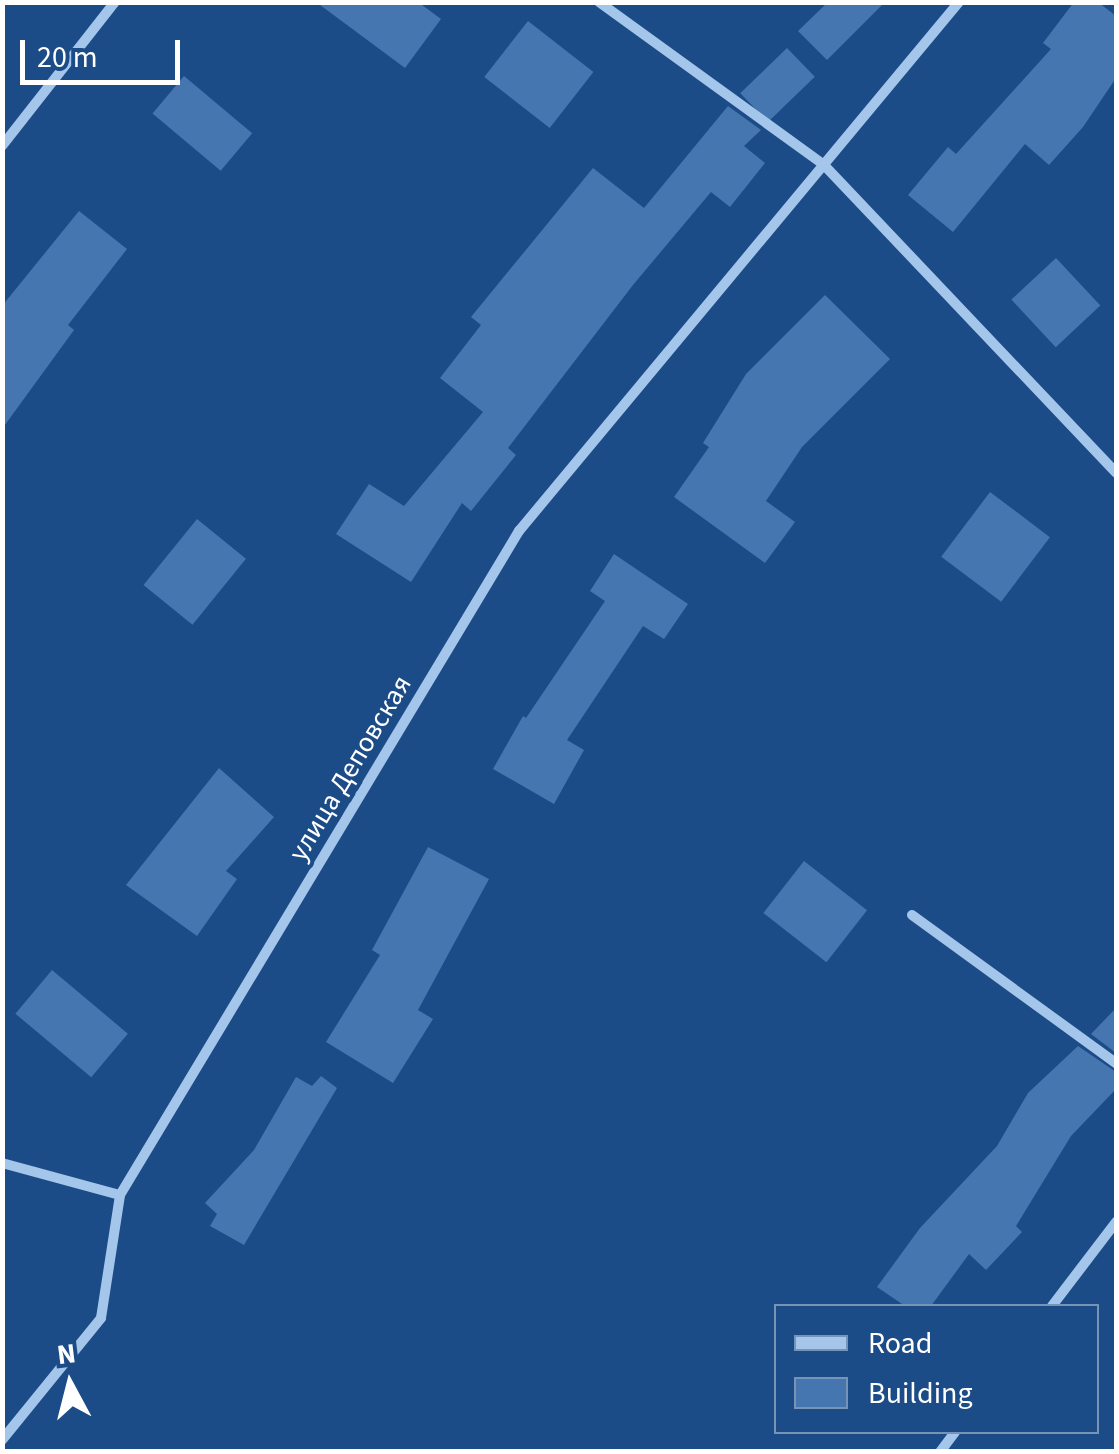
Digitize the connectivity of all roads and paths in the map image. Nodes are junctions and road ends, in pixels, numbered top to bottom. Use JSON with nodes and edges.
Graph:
{"nodes":[{"id":1,"x":115,"y":2,"type":"edge"},
{"id":2,"x":599,"y":2,"type":"edge"},
{"id":3,"x":960,"y":2,"type":"edge"},
{"id":4,"x":2,"y":146,"type":"edge"},
{"id":5,"x":824,"y":164,"type":"junction"},
{"id":6,"x":1116,"y":472,"type":"edge"},
{"id":7,"x":912,"y":914,"type":"dead end"},
{"id":8,"x":1116,"y":1062,"type":"edge"},
{"id":9,"x":2,"y":1163,"type":"edge"},
{"id":10,"x":120,"y":1195,"type":"junction"},
{"id":11,"x":1116,"y":1222,"type":"edge"},
{"id":12,"x":1054,"y":1304,"type":"edge"},
{"id":13,"x":2,"y":1440,"type":"edge"}],
"edges":[{"from":1,"to":4,"type":"street"},
{"from":2,"to":5,"type":"street"},
{"from":3,"to":5,"type":"street","name":"улица Деповская"},
{"from":5,"to":6,"type":"street"},
{"from":5,"to":10,"type":"street","name":"улица Деповская"},
{"from":7,"to":8,"type":"street"},
{"from":9,"to":10,"type":"street"},
{"from":10,"to":13,"type":"street","name":"улица Деповская"},
{"from":11,"to":12,"type":"street"}]}
